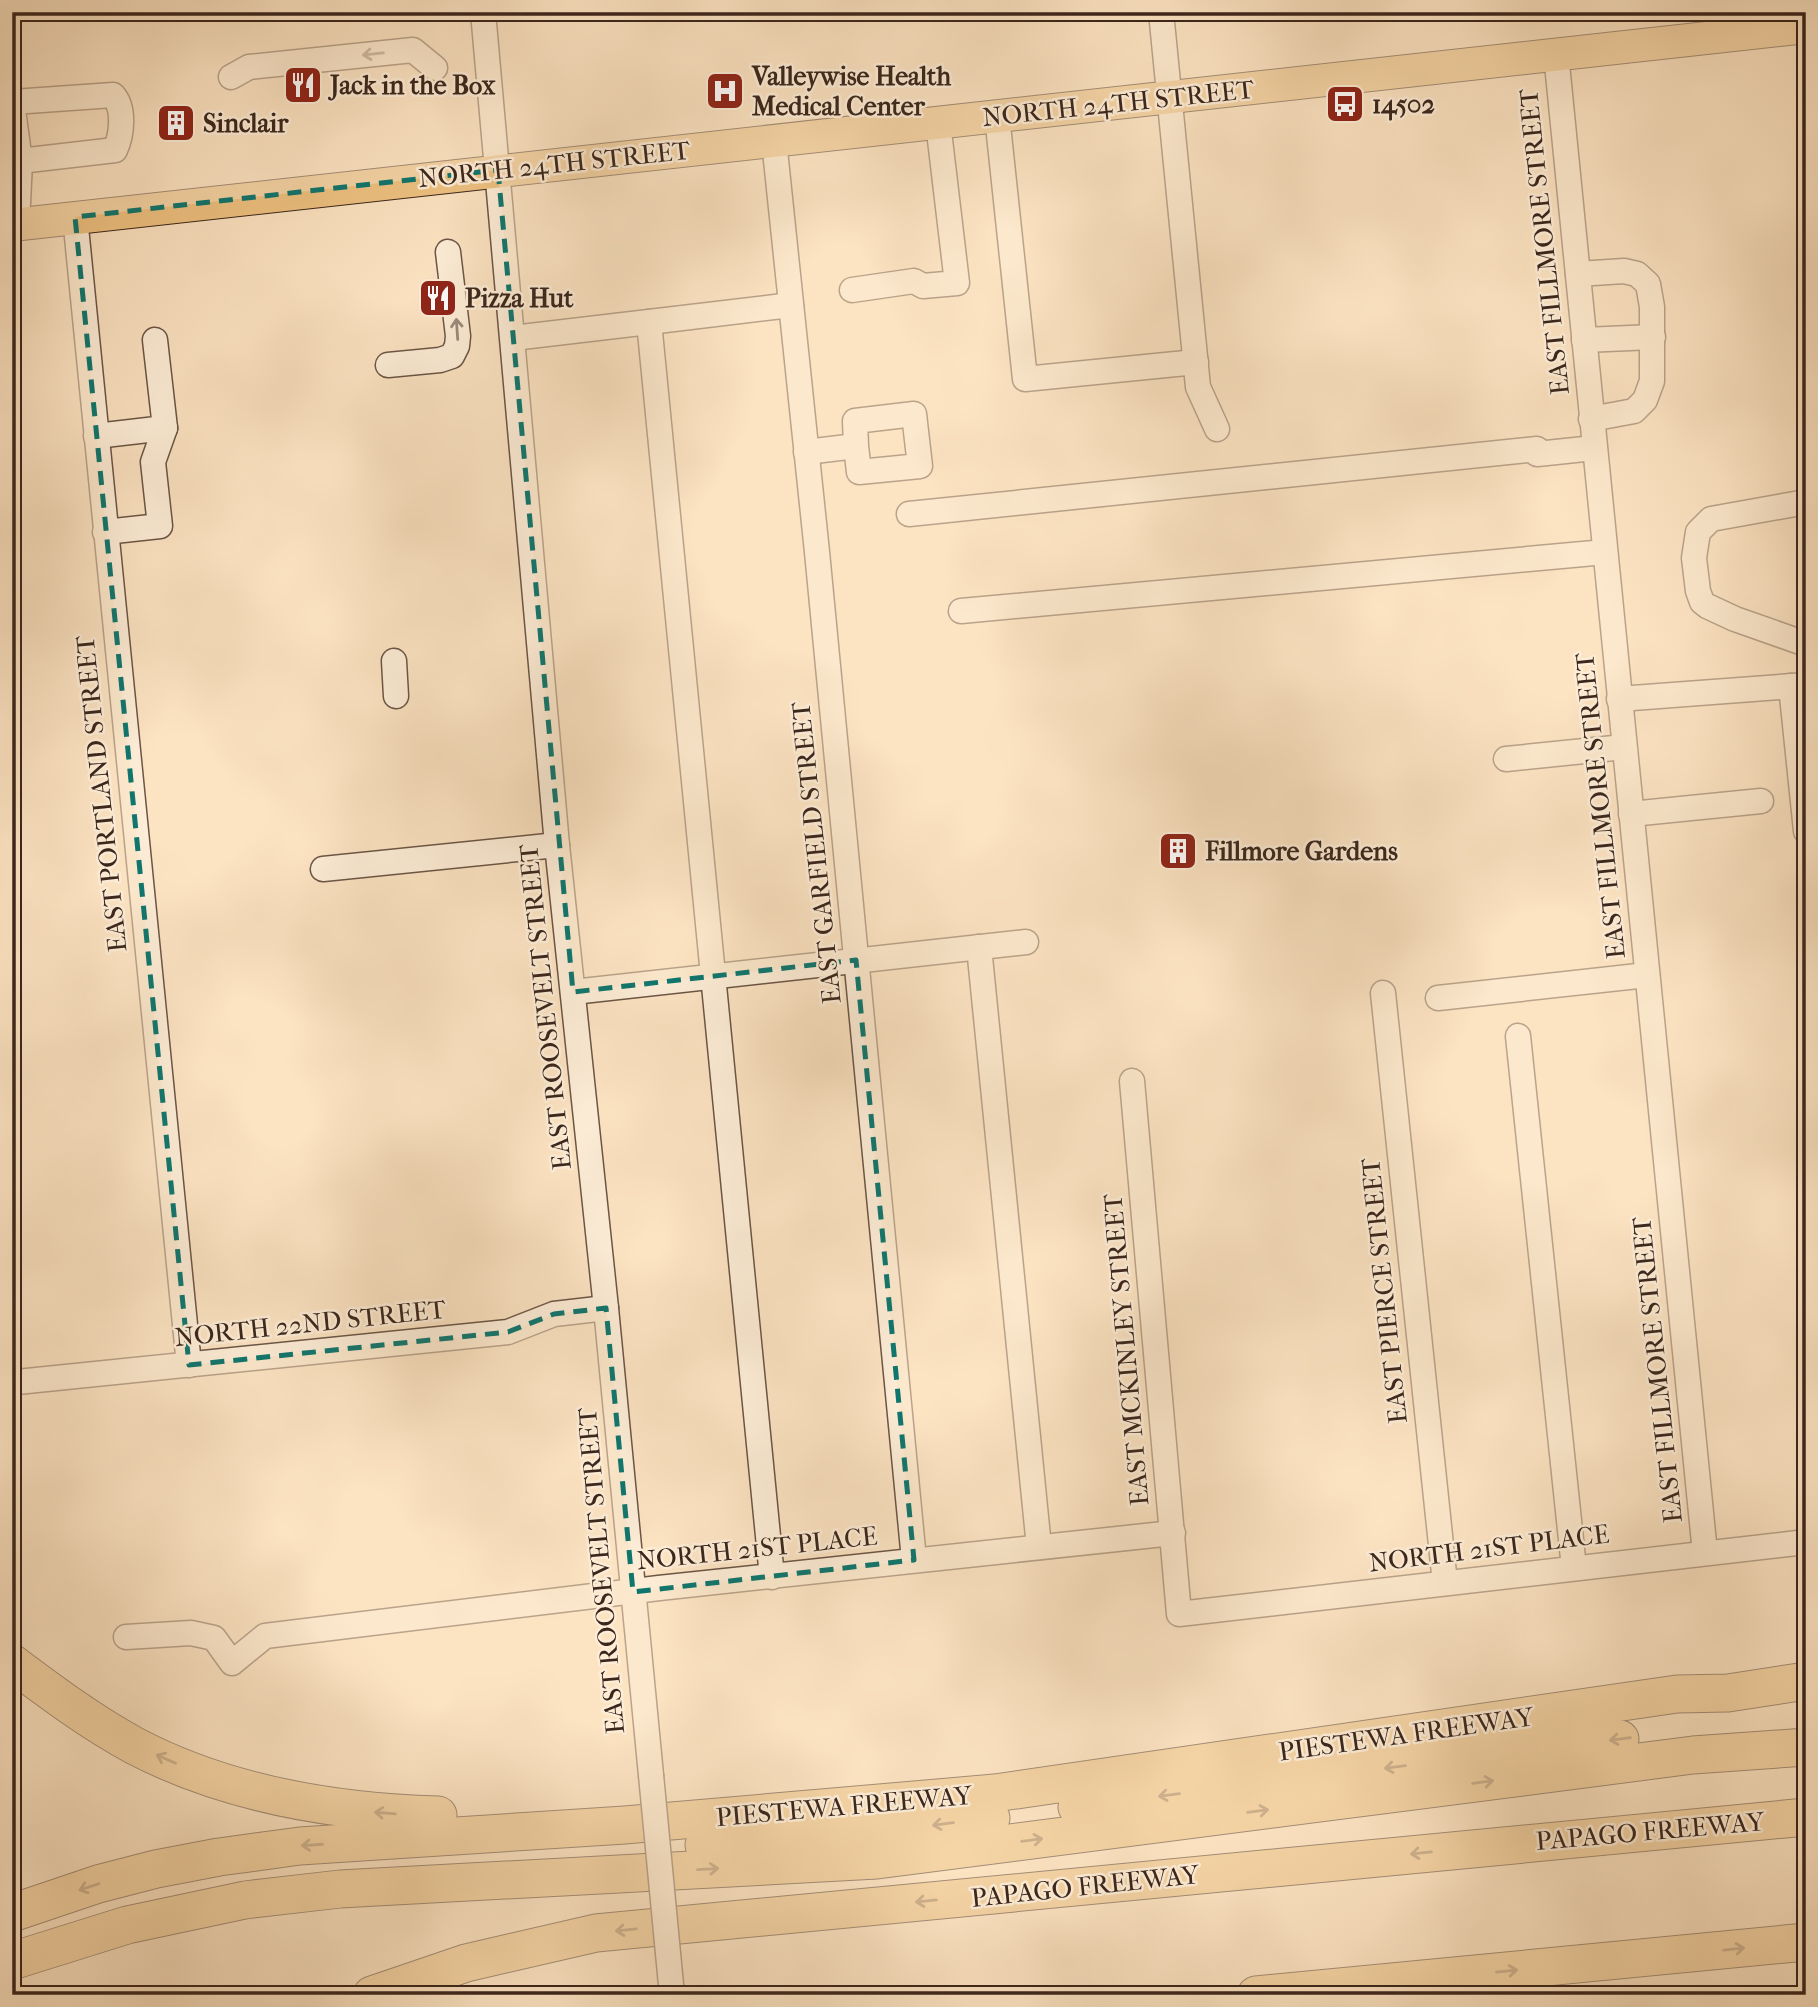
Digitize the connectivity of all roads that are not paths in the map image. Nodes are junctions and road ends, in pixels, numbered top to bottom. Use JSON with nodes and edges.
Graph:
{"nodes":[{"id":1,"x":483,"y":12,"type":"edge"},
{"id":2,"x":1161,"y":12,"type":"edge"},
{"id":3,"x":1806,"y":27,"type":"edge"},
{"id":4,"x":1556,"y":54,"type":"junction"},
{"id":5,"x":435,"y":68,"type":"dead end"},
{"id":6,"x":231,"y":77,"type":"dead end"},
{"id":7,"x":1170,"y":97,"type":"junction"},
{"id":8,"x":13,"y":102,"type":"edge"},
{"id":9,"x":997,"y":116,"type":"junction"},
{"id":10,"x":938,"y":123,"type":"junction"},
{"id":11,"x":774,"y":141,"type":"junction"},
{"id":12,"x":20,"y":161,"type":"junction"},
{"id":13,"x":498,"y":170,"type":"junction"},
{"id":14,"x":75,"y":217,"type":"junction"},
{"id":15,"x":15,"y":224,"type":"edge"},
{"id":16,"x":448,"y":251,"type":"dead end"},
{"id":17,"x":1577,"y":274,"type":"junction"},
{"id":18,"x":852,"y":290,"type":"dead end"},
{"id":19,"x":791,"y":305,"type":"junction"},
{"id":20,"x":649,"y":322,"type":"junction"},
{"id":21,"x":1653,"y":337,"type":"junction"},
{"id":22,"x":513,"y":338,"type":"junction"},
{"id":23,"x":155,"y":340,"type":"dead end"},
{"id":24,"x":1584,"y":340,"type":"junction"},
{"id":25,"x":1196,"y":362,"type":"junction"},
{"id":26,"x":388,"y":365,"type":"dead end"},
{"id":27,"x":1591,"y":419,"type":"junction"},
{"id":28,"x":164,"y":428,"type":"junction"},
{"id":29,"x":1217,"y":429,"type":"dead end"},
{"id":30,"x":96,"y":436,"type":"junction"},
{"id":31,"x":856,"y":446,"type":"dead end"},
{"id":32,"x":1594,"y":448,"type":"junction"},
{"id":33,"x":806,"y":452,"type":"junction"},
{"id":34,"x":1806,"y":502,"type":"edge"},
{"id":35,"x":909,"y":514,"type":"dead end"},
{"id":36,"x":105,"y":532,"type":"junction"},
{"id":37,"x":1605,"y":552,"type":"junction"},
{"id":38,"x":961,"y":611,"type":"dead end"},
{"id":39,"x":1806,"y":644,"type":"edge"},
{"id":40,"x":394,"y":661,"type":"dead end"},
{"id":41,"x":1799,"y":685,"type":"edge"},
{"id":42,"x":397,"y":696,"type":"dead end"},
{"id":43,"x":1619,"y":699,"type":"junction"},
{"id":44,"x":1624,"y":747,"type":"junction"},
{"id":45,"x":1506,"y":759,"type":"dead end"},
{"id":46,"x":1761,"y":802,"type":"dead end"},
{"id":47,"x":1631,"y":814,"type":"junction"},
{"id":48,"x":1806,"y":831,"type":"edge"},
{"id":49,"x":558,"y":845,"type":"junction"},
{"id":50,"x":323,"y":869,"type":"dead end"},
{"id":51,"x":1026,"y":942,"type":"dead end"},
{"id":52,"x":979,"y":947,"type":"junction"},
{"id":53,"x":856,"y":960,"type":"junction"},
{"id":54,"x":1647,"y":975,"type":"junction"},
{"id":55,"x":713,"y":977,"type":"junction"},
{"id":56,"x":573,"y":992,"type":"junction"},
{"id":57,"x":1383,"y":993,"type":"dead end"},
{"id":58,"x":1438,"y":998,"type":"dead end"},
{"id":59,"x":1518,"y":1036,"type":"dead end"},
{"id":60,"x":1132,"y":1081,"type":"dead end"},
{"id":61,"x":606,"y":1308,"type":"junction"},
{"id":62,"x":189,"y":1365,"type":"junction"},
{"id":63,"x":17,"y":1382,"type":"dead end"},
{"id":64,"x":1172,"y":1533,"type":"junction"},
{"id":65,"x":1806,"y":1542,"type":"edge"},
{"id":66,"x":1039,"y":1547,"type":"junction"},
{"id":67,"x":1705,"y":1553,"type":"junction"},
{"id":68,"x":914,"y":1560,"type":"junction"},
{"id":69,"x":1574,"y":1568,"type":"junction"},
{"id":70,"x":772,"y":1577,"type":"junction"},
{"id":71,"x":1445,"y":1583,"type":"junction"},
{"id":72,"x":633,"y":1592,"type":"junction"},
{"id":73,"x":1179,"y":1614,"type":"joint"},
{"id":74,"x":125,"y":1637,"type":"dead end"},
{"id":75,"x":12,"y":1662,"type":"edge"},
{"id":76,"x":1806,"y":1662,"type":"edge"},
{"id":77,"x":1806,"y":1681,"type":"edge"},
{"id":78,"x":1677,"y":1694,"type":"junction"},
{"id":79,"x":1795,"y":1737,"type":"edge"},
{"id":80,"x":1806,"y":1794,"type":"edge"},
{"id":81,"x":1806,"y":1816,"type":"edge"},
{"id":82,"x":625,"y":1825,"type":"junction"},
{"id":83,"x":1627,"y":1833,"type":"junction"},
{"id":84,"x":12,"y":1913,"type":"edge"},
{"id":85,"x":12,"y":1938,"type":"edge"},
{"id":86,"x":1806,"y":1942,"type":"edge"},
{"id":87,"x":12,"y":1962,"type":"edge"},
{"id":88,"x":1267,"y":1994,"type":"edge"},
{"id":89,"x":372,"y":1995,"type":"edge"},
{"id":90,"x":672,"y":1995,"type":"edge"}],
"edges":[{"from":1,"to":13,"type":"street","name":"EAST ROOSEVELT STREET"},
{"from":2,"to":7,"type":"street"},
{"from":3,"to":4,"type":"main road","name":"NORTH 24TH STREET"},
{"from":4,"to":7,"type":"main road","name":"NORTH 24TH STREET"},
{"from":4,"to":17,"type":"street","name":"EAST FILLMORE STREET"},
{"from":5,"to":6,"type":"street","one_way":true},
{"from":7,"to":9,"type":"main road","name":"NORTH 24TH STREET"},
{"from":7,"to":25,"type":"street"},
{"from":8,"to":12,"type":"street"},
{"from":8,"to":12,"type":"street"},
{"from":9,"to":10,"type":"main road","name":"NORTH 24TH STREET"},
{"from":9,"to":25,"type":"street"},
{"from":10,"to":11,"type":"main road","name":"NORTH 24TH STREET"},
{"from":10,"to":18,"type":"street"},
{"from":11,"to":13,"type":"main road","name":"NORTH 24TH STREET"},
{"from":11,"to":19,"type":"street","name":"EAST GARFIELD STREET"},
{"from":12,"to":15,"type":"street"},
{"from":13,"to":14,"type":"main road","name":"NORTH 24TH STREET"},
{"from":13,"to":22,"type":"street","name":"EAST ROOSEVELT STREET"},
{"from":14,"to":15,"type":"main road","name":"NORTH 24TH STREET"},
{"from":14,"to":30,"type":"street","name":"EAST PORTLAND STREET"},
{"from":26,"to":16,"type":"street","one_way":true},
{"from":17,"to":21,"type":"street"},
{"from":17,"to":24,"type":"street","name":"EAST FILLMORE STREET"},
{"from":19,"to":20,"type":"street"},
{"from":19,"to":33,"type":"street","name":"EAST GARFIELD STREET"},
{"from":20,"to":22,"type":"street"},
{"from":20,"to":55,"type":"street"},
{"from":21,"to":24,"type":"street"},
{"from":21,"to":27,"type":"street"},
{"from":22,"to":49,"type":"street","name":"EAST ROOSEVELT STREET"},
{"from":23,"to":28,"type":"street"},
{"from":24,"to":27,"type":"street","name":"EAST FILLMORE STREET"},
{"from":25,"to":29,"type":"street"},
{"from":27,"to":32,"type":"street","name":"EAST FILLMORE STREET"},
{"from":28,"to":30,"type":"street"},
{"from":28,"to":36,"type":"street"},
{"from":30,"to":36,"type":"street","name":"EAST PORTLAND STREET"},
{"from":31,"to":33,"type":"street"},
{"from":32,"to":35,"type":"street"},
{"from":32,"to":37,"type":"street","name":"EAST FILLMORE STREET"},
{"from":33,"to":53,"type":"street","name":"EAST GARFIELD STREET"},
{"from":34,"to":39,"type":"street"},
{"from":36,"to":62,"type":"street","name":"EAST PORTLAND STREET"},
{"from":37,"to":38,"type":"street"},
{"from":37,"to":43,"type":"street","name":"EAST FILLMORE STREET"},
{"from":40,"to":42,"type":"street"},
{"from":41,"to":43,"type":"street"},
{"from":41,"to":48,"type":"street"},
{"from":43,"to":44,"type":"street","name":"EAST FILLMORE STREET"},
{"from":44,"to":45,"type":"street"},
{"from":44,"to":47,"type":"street","name":"EAST FILLMORE STREET"},
{"from":46,"to":47,"type":"street"},
{"from":47,"to":54,"type":"street","name":"EAST FILLMORE STREET"},
{"from":49,"to":50,"type":"street"},
{"from":49,"to":56,"type":"street","name":"EAST ROOSEVELT STREET"},
{"from":51,"to":52,"type":"street"},
{"from":52,"to":53,"type":"street"},
{"from":52,"to":66,"type":"street"},
{"from":53,"to":55,"type":"street"},
{"from":53,"to":68,"type":"street","name":"EAST GARFIELD STREET"},
{"from":54,"to":58,"type":"street"},
{"from":54,"to":67,"type":"street","name":"EAST FILLMORE STREET"},
{"from":55,"to":56,"type":"street"},
{"from":55,"to":70,"type":"street"},
{"from":56,"to":61,"type":"street","name":"EAST ROOSEVELT STREET"},
{"from":57,"to":71,"type":"street","name":"EAST PIERCE STREET"},
{"from":59,"to":69,"type":"street"},
{"from":60,"to":64,"type":"street","name":"EAST MCKINLEY STREET"},
{"from":61,"to":62,"type":"street","name":"NORTH 22ND STREET"},
{"from":61,"to":72,"type":"street","name":"EAST ROOSEVELT STREET"},
{"from":62,"to":63,"type":"street","name":"NORTH 22ND STREET"},
{"from":64,"to":66,"type":"street","name":"NORTH 21ST PLACE"},
{"from":64,"to":73,"type":"street","name":"EAST MCKINLEY STREET"},
{"from":65,"to":67,"type":"street","name":"NORTH 21ST PLACE"},
{"from":66,"to":68,"type":"street","name":"NORTH 21ST PLACE"},
{"from":67,"to":69,"type":"street","name":"NORTH 21ST PLACE"},
{"from":68,"to":70,"type":"street","name":"NORTH 21ST PLACE"},
{"from":69,"to":71,"type":"street","name":"NORTH 21ST PLACE"},
{"from":70,"to":72,"type":"street","name":"NORTH 21ST PLACE"},
{"from":71,"to":73,"type":"street","name":"NORTH 21ST PLACE"},
{"from":72,"to":74,"type":"street","name":"NORTH 21ST PLACE"},
{"from":72,"to":90,"type":"street","name":"EAST ROOSEVELT STREET","bridge":true},
{"from":82,"to":75,"type":"highway","one_way":true},
{"from":76,"to":78,"type":"highway"},
{"from":77,"to":78,"type":"highway"},
{"from":78,"to":82,"type":"highway","name":"PIESTEWA FREEWAY"},
{"from":79,"to":85,"type":"highway","one_way":true},
{"from":87,"to":79,"type":"highway","one_way":true},
{"from":80,"to":83,"type":"highway"},
{"from":81,"to":83,"type":"highway","name":"PAPAGO FREEWAY"},
{"from":82,"to":84,"type":"highway","name":"PIESTEWA FREEWAY","one_way":true},
{"from":83,"to":89,"type":"highway","name":"PAPAGO FREEWAY","one_way":true},
{"from":88,"to":86,"type":"highway","one_way":true}]}
